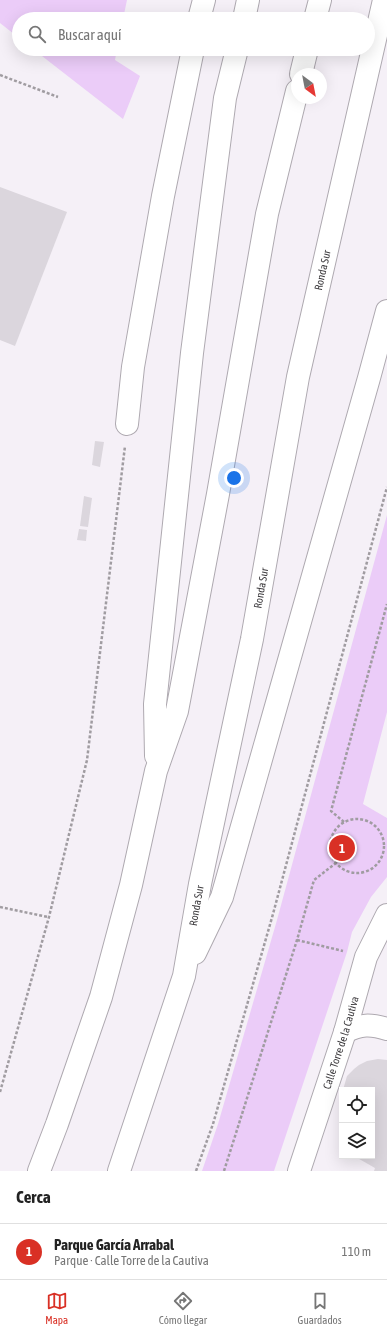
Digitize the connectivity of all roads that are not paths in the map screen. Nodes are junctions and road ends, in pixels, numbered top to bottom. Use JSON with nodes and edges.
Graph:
{"nodes":[{"id":1,"x":204,"y":0,"type":"edge"},
{"id":2,"x":248,"y":0,"type":"edge"},
{"id":3,"x":320,"y":0,"type":"edge"},
{"id":4,"x":384,"y":0,"type":"edge"},
{"id":5,"x":201,"y":12,"type":"edge"},
{"id":6,"x":245,"y":12,"type":"edge"},
{"id":7,"x":317,"y":12,"type":"edge"},
{"id":8,"x":375,"y":39,"type":"edge"},
{"id":9,"x":192,"y":56,"type":"edge"},
{"id":10,"x":235,"y":56,"type":"edge"},
{"id":11,"x":306,"y":56,"type":"edge"},
{"id":12,"x":371,"y":56,"type":"edge"},
{"id":13,"x":303,"y":68,"type":"edge"},
{"id":14,"x":294,"y":104,"type":"edge"},
{"id":15,"x":387,"y":311,"type":"edge"},
{"id":16,"x":127,"y":424,"type":"road end"},
{"id":17,"x":156,"y":771,"type":"junction"},
{"id":18,"x":387,"y":916,"type":"edge"},
{"id":19,"x":184,"y":976,"type":"junction"},
{"id":20,"x":387,"y":1029,"type":"edge"},
{"id":21,"x":345,"y":1032,"type":"junction"},
{"id":22,"x":39,"y":1171,"type":"edge"},
{"id":23,"x":119,"y":1171,"type":"edge"},
{"id":24,"x":299,"y":1171,"type":"edge"}],
"edges":[{"from":1,"to":5,"type":"main road"},
{"from":2,"to":6,"type":"main road"},
{"from":3,"to":7,"type":"main road"},
{"from":4,"to":8,"type":"main road","name":"Ronda Sur"},
{"from":9,"to":16,"type":"main road"},
{"from":10,"to":17,"type":"main road"},
{"from":11,"to":13,"type":"main road"},
{"from":12,"to":19,"type":"main road","name":"Ronda Sur"},
{"from":14,"to":17,"type":"main road"},
{"from":15,"to":19,"type":"main road"},
{"from":17,"to":22,"type":"main road"},
{"from":18,"to":21,"type":"main road","name":"Calle Torre de la Cautiva"},
{"from":19,"to":23,"type":"main road","name":"Ronda Sur"},
{"from":20,"to":21,"type":"main road"},
{"from":21,"to":24,"type":"main road","name":"Calle Torre de la Cautiva"}]}
